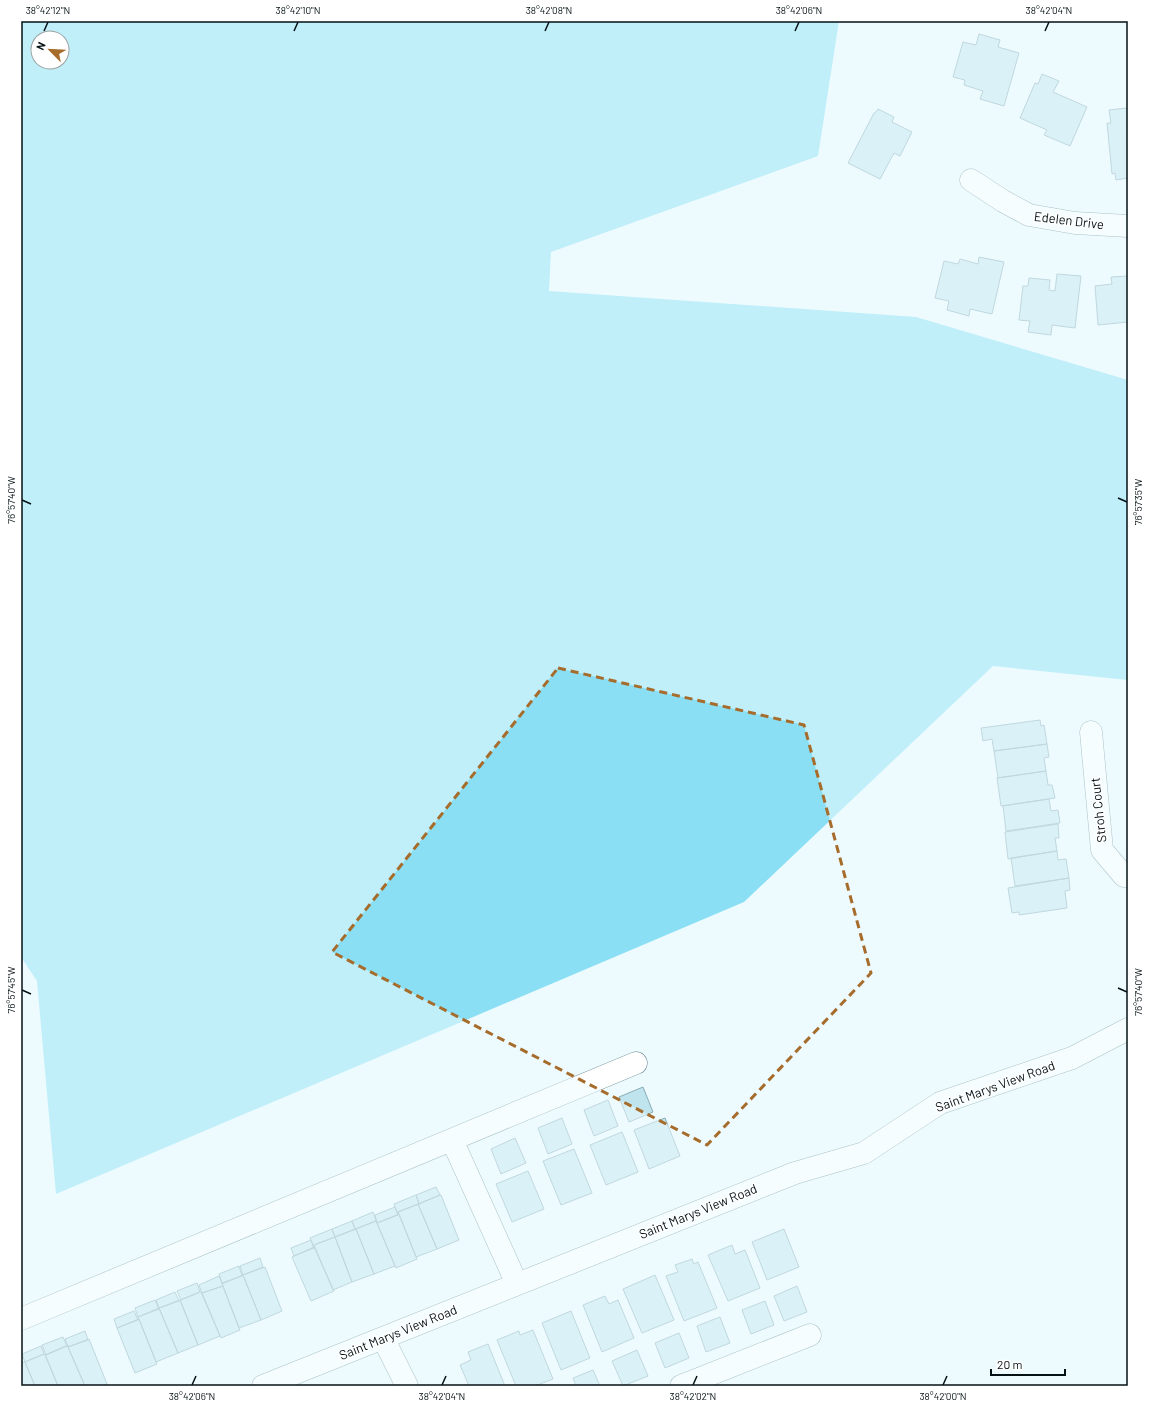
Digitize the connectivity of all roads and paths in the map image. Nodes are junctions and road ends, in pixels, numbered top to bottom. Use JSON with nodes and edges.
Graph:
{"nodes":[{"id":1,"x":971,"y":180,"type":"dead end"},
{"id":2,"x":1128,"y":226,"type":"edge"},
{"id":3,"x":1091,"y":732,"type":"dead end"},
{"id":4,"x":1128,"y":876,"type":"edge"},
{"id":5,"x":1128,"y":1029,"type":"edge"},
{"id":6,"x":636,"y":1063,"type":"dead end"},
{"id":7,"x":452,"y":1140,"type":"junction"},
{"id":8,"x":517,"y":1284,"type":"junction"},
{"id":9,"x":21,"y":1319,"type":"edge"},
{"id":10,"x":810,"y":1335,"type":"dead end"},
{"id":11,"x":383,"y":1338,"type":"junction"},
{"id":12,"x":263,"y":1386,"type":"edge"},
{"id":13,"x":407,"y":1386,"type":"edge"},
{"id":14,"x":681,"y":1386,"type":"edge"}],
"edges":[{"from":1,"to":2,"type":"street","name":"Edelen Drive"},
{"from":3,"to":4,"type":"street","name":"Stroh Court"},
{"from":5,"to":8,"type":"street","name":"Saint Marys View Road"},
{"from":6,"to":7,"type":"street"},
{"from":7,"to":8,"type":"street"},
{"from":7,"to":9,"type":"street"},
{"from":8,"to":11,"type":"street","name":"Saint Marys View Road"},
{"from":10,"to":14,"type":"street"},
{"from":11,"to":12,"type":"street","name":"Saint Marys View Road"},
{"from":11,"to":13,"type":"street"}]}
